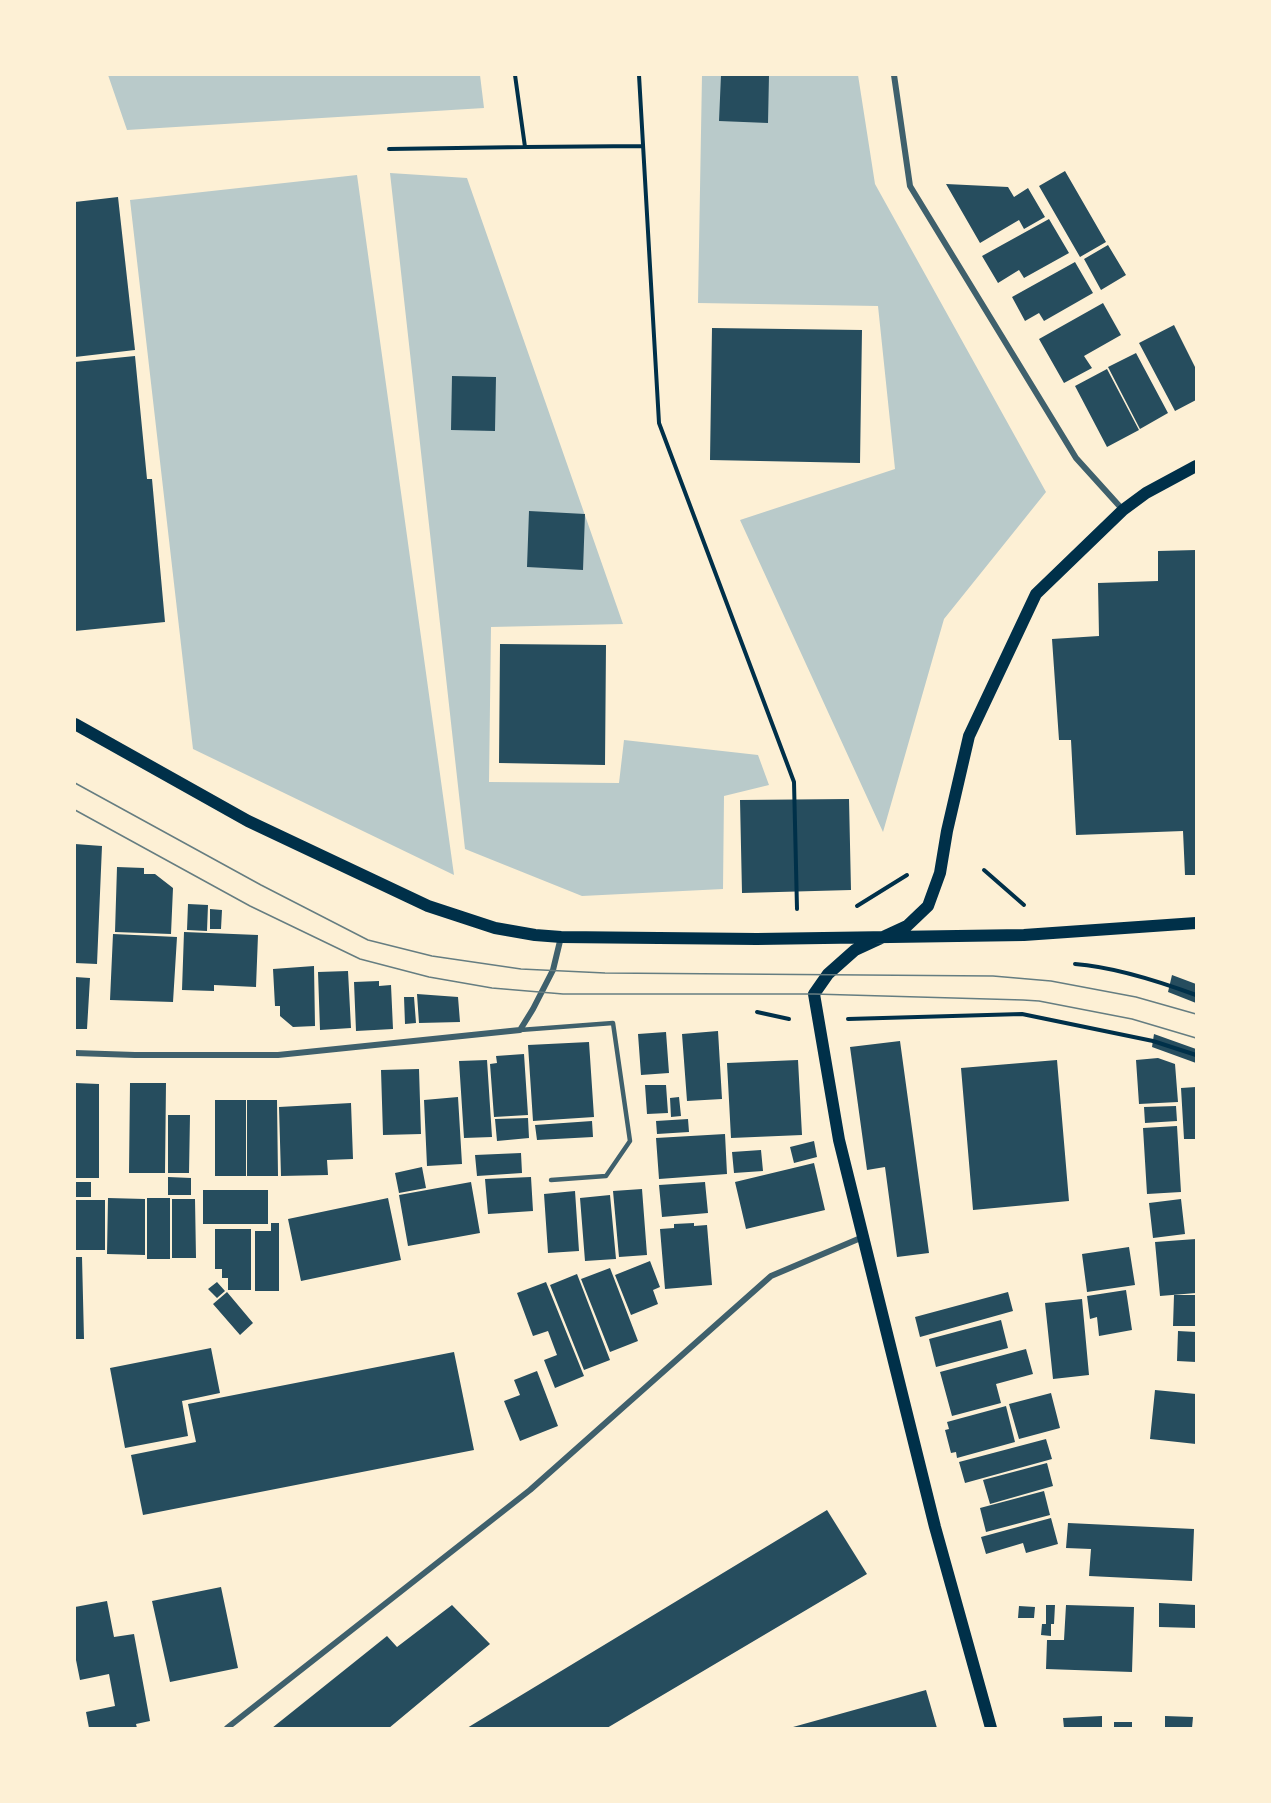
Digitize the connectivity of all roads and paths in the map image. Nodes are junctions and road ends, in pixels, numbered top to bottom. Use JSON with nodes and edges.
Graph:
{"nodes":[{"id":1,"x":515,"y":75,"type":"edge"},
{"id":2,"x":639,"y":75,"type":"edge"},
{"id":3,"x":894,"y":75,"type":"edge"},
{"id":4,"x":643,"y":146,"type":"junction"},
{"id":5,"x":525,"y":147,"type":"junction"},
{"id":6,"x":389,"y":149,"type":"dead end"},
{"id":7,"x":1196,"y":466,"type":"edge"},
{"id":8,"x":1123,"y":510,"type":"junction"},
{"id":9,"x":75,"y":724,"type":"edge"},
{"id":10,"x":984,"y":870,"type":"dead end"},
{"id":11,"x":908,"y":874,"type":"dead end"},
{"id":12,"x":1024,"y":906,"type":"dead end"},
{"id":13,"x":854,"y":908,"type":"dead end"},
{"id":14,"x":797,"y":912,"type":"dead end"},
{"id":15,"x":1196,"y":924,"type":"edge"},
{"id":16,"x":561,"y":937,"type":"junction"},
{"id":17,"x":882,"y":938,"type":"junction"},
{"id":18,"x":1069,"y":964,"type":"dead end"},
{"id":19,"x":1196,"y":996,"type":"edge"},
{"id":20,"x":758,"y":1012,"type":"dead end"},
{"id":21,"x":847,"y":1019,"type":"dead end"},
{"id":22,"x":792,"y":1020,"type":"dead end"},
{"id":23,"x":520,"y":1030,"type":"junction"},
{"id":24,"x":75,"y":1053,"type":"edge"},
{"id":25,"x":1196,"y":1055,"type":"edge"},
{"id":26,"x":551,"y":1180,"type":"dead end"},
{"id":27,"x":863,"y":1237,"type":"junction"},
{"id":28,"x":227,"y":1728,"type":"edge"},
{"id":29,"x":991,"y":1728,"type":"edge"}],
"edges":[{"from":1,"to":5,"type":"path"},
{"from":2,"to":4,"type":"path"},
{"from":3,"to":8,"type":"street"},
{"from":4,"to":5,"type":"path"},
{"from":4,"to":14,"type":"path"},
{"from":5,"to":6,"type":"path"},
{"from":7,"to":8,"type":"main road"},
{"from":8,"to":17,"type":"main road"},
{"from":9,"to":16,"type":"main road"},
{"from":10,"to":12,"type":"path"},
{"from":11,"to":13,"type":"path"},
{"from":15,"to":17,"type":"main road"},
{"from":16,"to":17,"type":"main road"},
{"from":16,"to":23,"type":"street"},
{"from":17,"to":27,"type":"main road"},
{"from":18,"to":19,"type":"path"},
{"from":20,"to":22,"type":"path"},
{"from":21,"to":25,"type":"path"},
{"from":23,"to":24,"type":"street"},
{"from":23,"to":26,"type":"lane"},
{"from":27,"to":28,"type":"street"},
{"from":27,"to":29,"type":"main road"}]}
